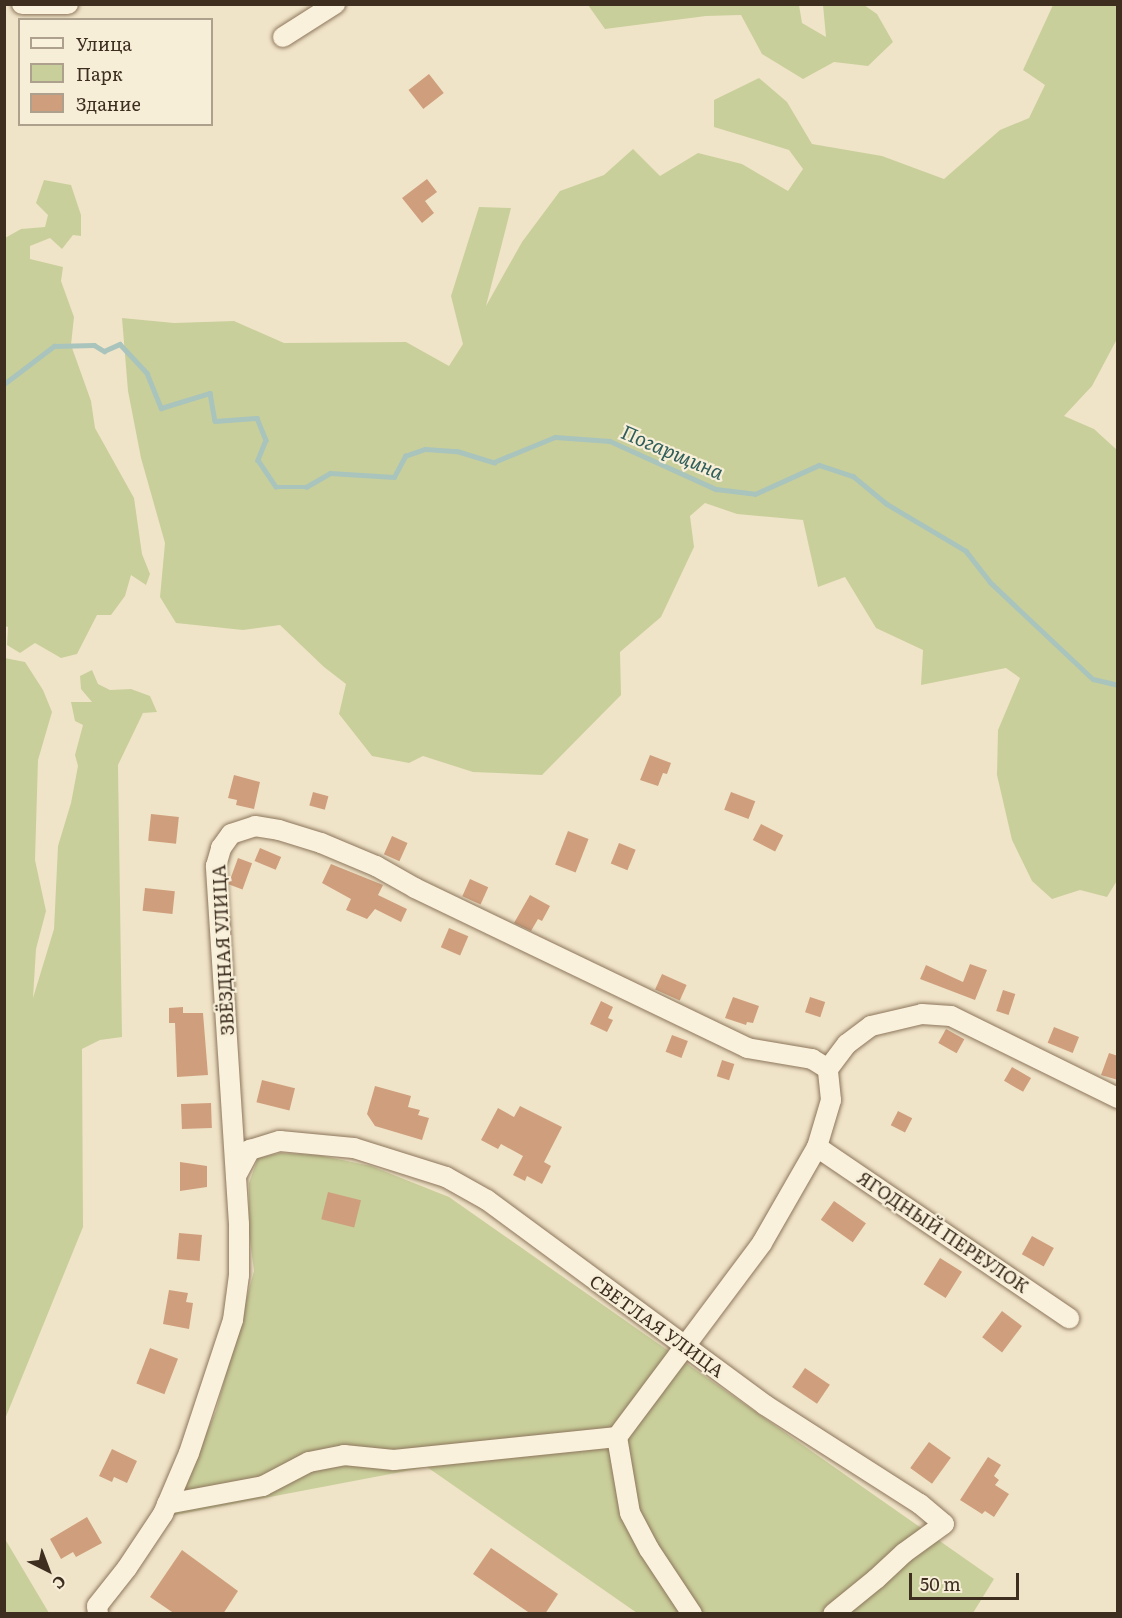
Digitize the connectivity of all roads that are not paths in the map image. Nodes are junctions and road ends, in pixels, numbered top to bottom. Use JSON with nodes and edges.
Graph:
{"nodes":[{"id":1,"x":22,"y":4,"type":"edge"},
{"id":2,"x":68,"y":4,"type":"edge"},
{"id":3,"x":335,"y":4,"type":"edge"},
{"id":4,"x":283,"y":37,"type":"dead end"},
{"id":5,"x":828,"y":1069,"type":"junction"},
{"id":6,"x":1118,"y":1098,"type":"edge"},
{"id":7,"x":817,"y":1147,"type":"junction"},
{"id":8,"x":236,"y":1177,"type":"junction"},
{"id":9,"x":1069,"y":1318,"type":"dead end"},
{"id":10,"x":684,"y":1346,"type":"junction"},
{"id":11,"x":617,"y":1437,"type":"junction"},
{"id":12,"x":167,"y":1504,"type":"junction"},
{"id":13,"x":98,"y":1614,"type":"edge"},
{"id":14,"x":692,"y":1614,"type":"edge"},
{"id":15,"x":833,"y":1614,"type":"edge"}],
"edges":[{"from":1,"to":2,"type":"street"},
{"from":3,"to":4,"type":"street"},
{"from":5,"to":6,"type":"street"},
{"from":5,"to":7,"type":"street"},
{"from":5,"to":8,"type":"street","name":"ЗВЁЗДНАЯ УЛИЦА"},
{"from":7,"to":9,"type":"street","name":"ЯГОДНЫЙ ПЕРЕУЛОК"},
{"from":7,"to":10,"type":"street"},
{"from":8,"to":10,"type":"street","name":"СВЕТЛАЯ УЛИЦА"},
{"from":8,"to":12,"type":"street","name":"ЗВЁЗДНАЯ УЛИЦА"},
{"from":10,"to":11,"type":"street"},
{"from":10,"to":15,"type":"street","name":"СВЕТЛАЯ УЛИЦА"},
{"from":11,"to":12,"type":"street"},
{"from":11,"to":14,"type":"street"},
{"from":12,"to":13,"type":"street","name":"ЗВЁЗДНАЯ УЛИЦА"}]}
